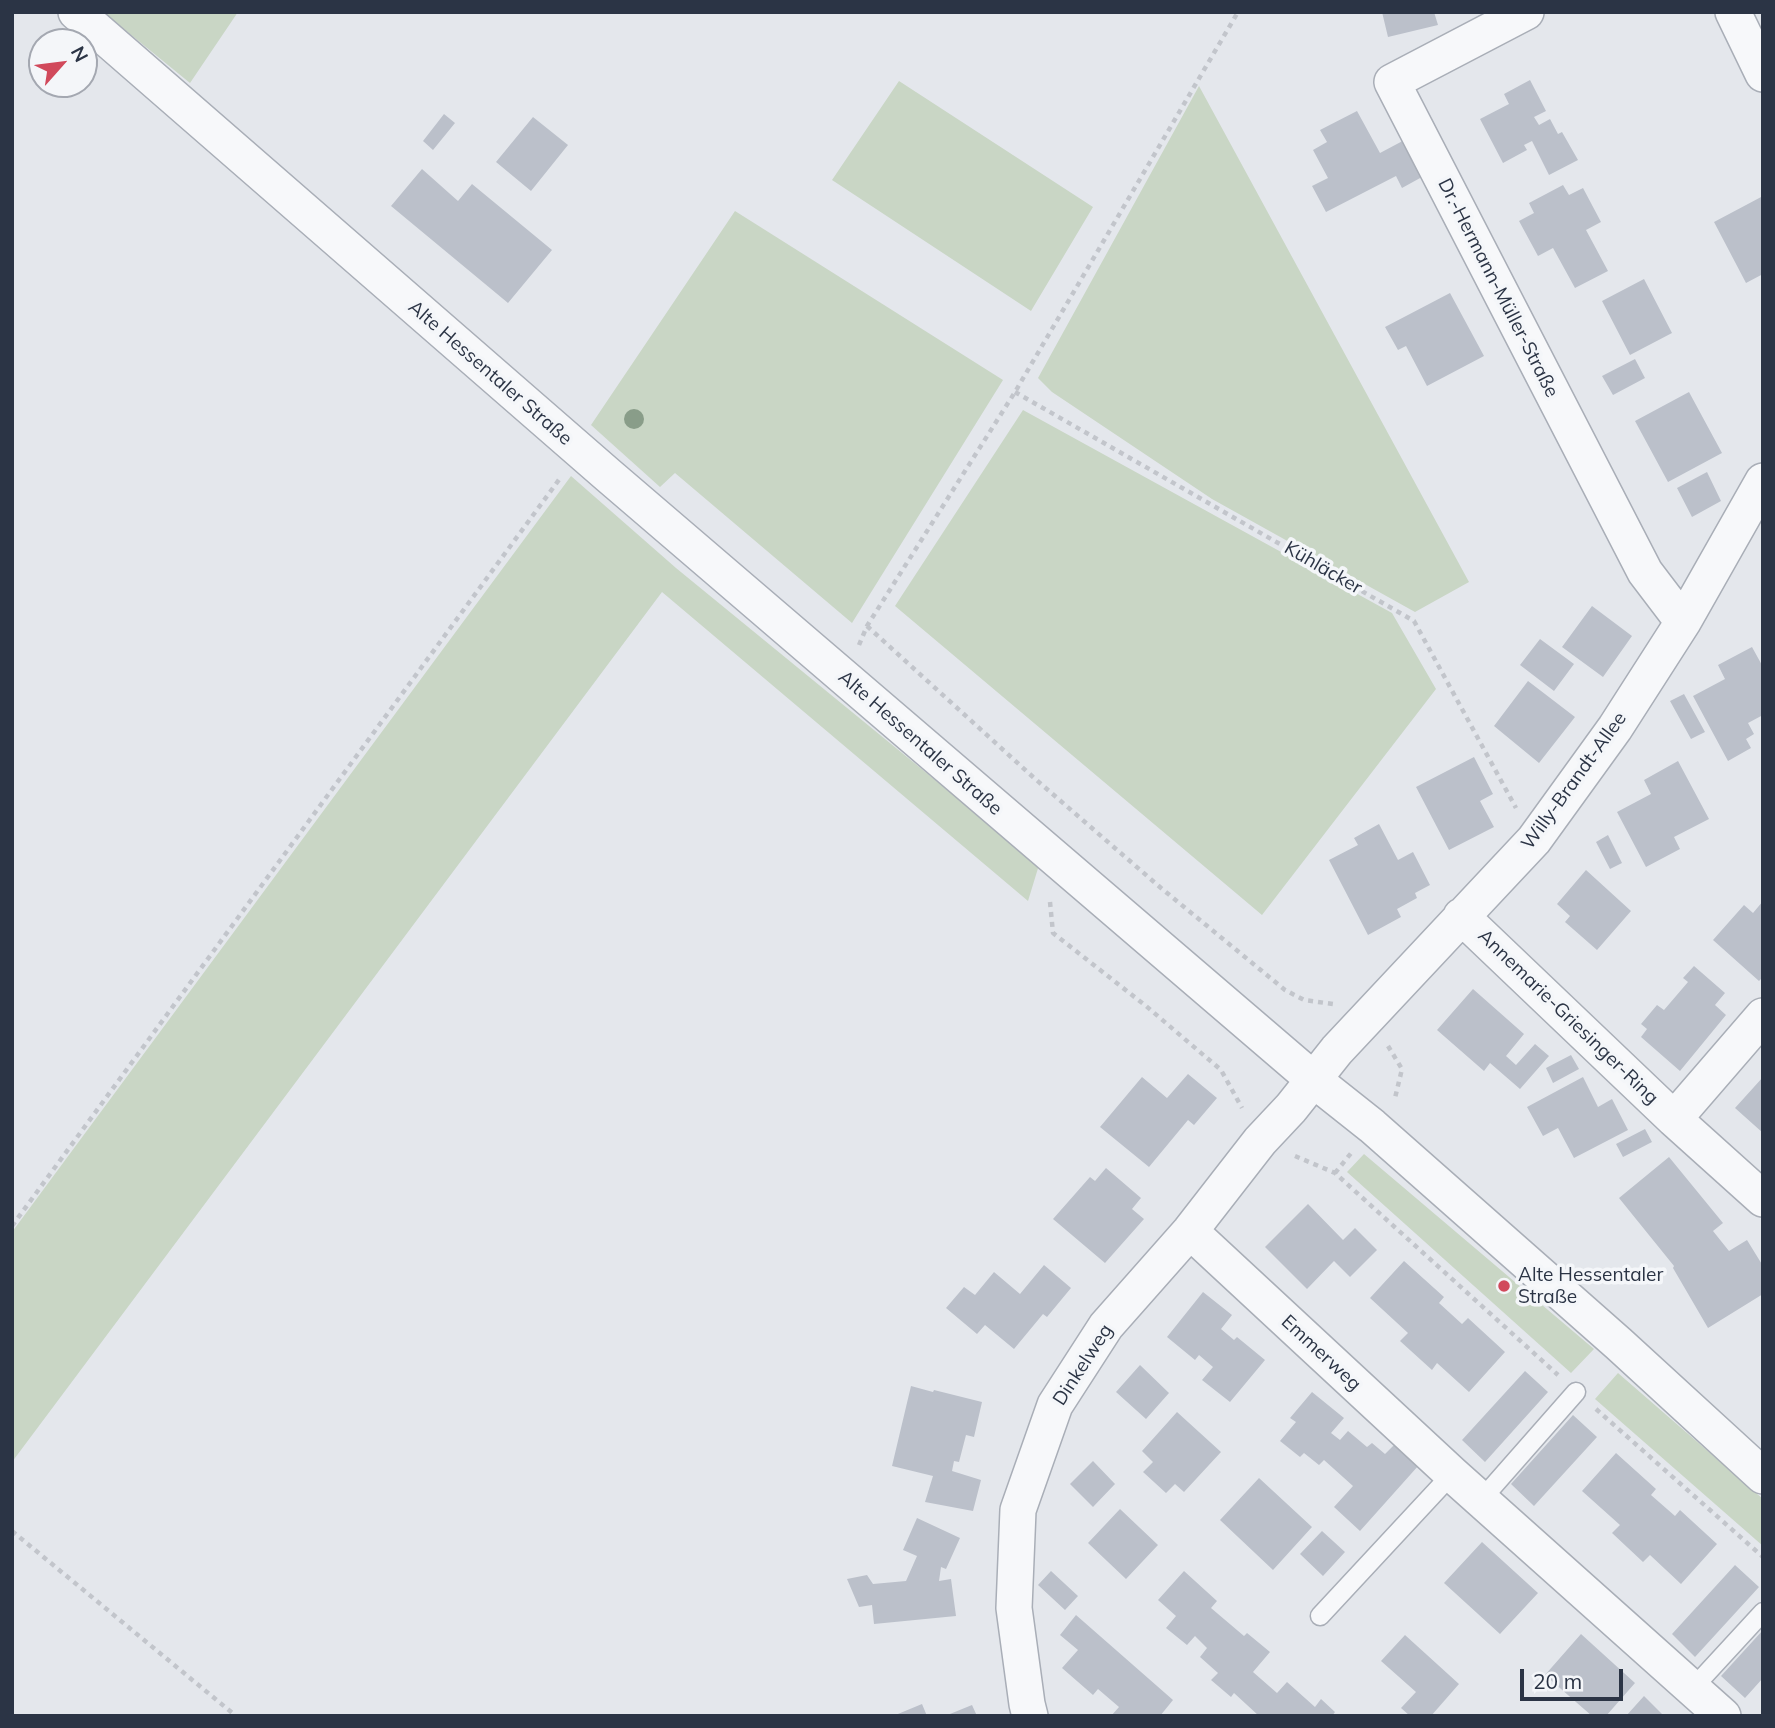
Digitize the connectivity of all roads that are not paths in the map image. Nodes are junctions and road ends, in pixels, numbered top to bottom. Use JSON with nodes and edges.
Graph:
{"nodes":[{"id":1,"x":76,"y":12,"type":"edge"},
{"id":2,"x":1526,"y":12,"type":"edge"},
{"id":3,"x":1732,"y":12,"type":"edge"},
{"id":4,"x":1763,"y":74,"type":"edge"},
{"id":5,"x":1763,"y":481,"type":"edge"},
{"id":6,"x":1683,"y":622,"type":"junction"},
{"id":7,"x":1461,"y":916,"type":"junction"},
{"id":8,"x":1763,"y":1016,"type":"edge"},
{"id":9,"x":1314,"y":1080,"type":"junction"},
{"id":10,"x":1674,"y":1119,"type":"junction"},
{"id":11,"x":1763,"y":1199,"type":"edge"},
{"id":12,"x":1190,"y":1231,"type":"junction"},
{"id":13,"x":1576,"y":1392,"type":"road end"},
{"id":14,"x":1452,"y":1474,"type":"junction"},
{"id":15,"x":1763,"y":1476,"type":"edge"},
{"id":16,"x":1481,"y":1500,"type":"junction"},
{"id":17,"x":1763,"y":1612,"type":"edge"},
{"id":18,"x":1320,"y":1616,"type":"dead end"},
{"id":19,"x":1711,"y":1707,"type":"edge"},
{"id":20,"x":1030,"y":1716,"type":"edge"}],
"edges":[{"from":1,"to":9,"type":"street","name":"Alte Hessentaler Straße"},
{"from":2,"to":6,"type":"street","name":"Dr.-Hermann-Müller-Straße"},
{"from":3,"to":4,"type":"street"},
{"from":5,"to":6,"type":"street","name":"Willy-Brandt-Allee"},
{"from":6,"to":7,"type":"street","name":"Willy-Brandt-Allee"},
{"from":7,"to":9,"type":"street","name":"Willy-Brandt-Allee"},
{"from":7,"to":10,"type":"street","name":"Annemarie-Griesinger-Ring"},
{"from":8,"to":10,"type":"street","name":"Annemarie-Griesinger-Ring"},
{"from":9,"to":12,"type":"street","name":"Dinkelweg"},
{"from":9,"to":15,"type":"street","name":"Alte Hessentaler Straße"},
{"from":10,"to":11,"type":"street","name":"Annemarie-Griesinger-Ring"},
{"from":12,"to":14,"type":"street","name":"Emmerweg"},
{"from":12,"to":20,"type":"street","name":"Dinkelweg"},
{"from":13,"to":16,"type":"lane"},
{"from":14,"to":16,"type":"street","name":"Emmerweg"},
{"from":14,"to":18,"type":"lane"},
{"from":16,"to":19,"type":"street","name":"Emmerweg"},
{"from":17,"to":19,"type":"lane"}]}
